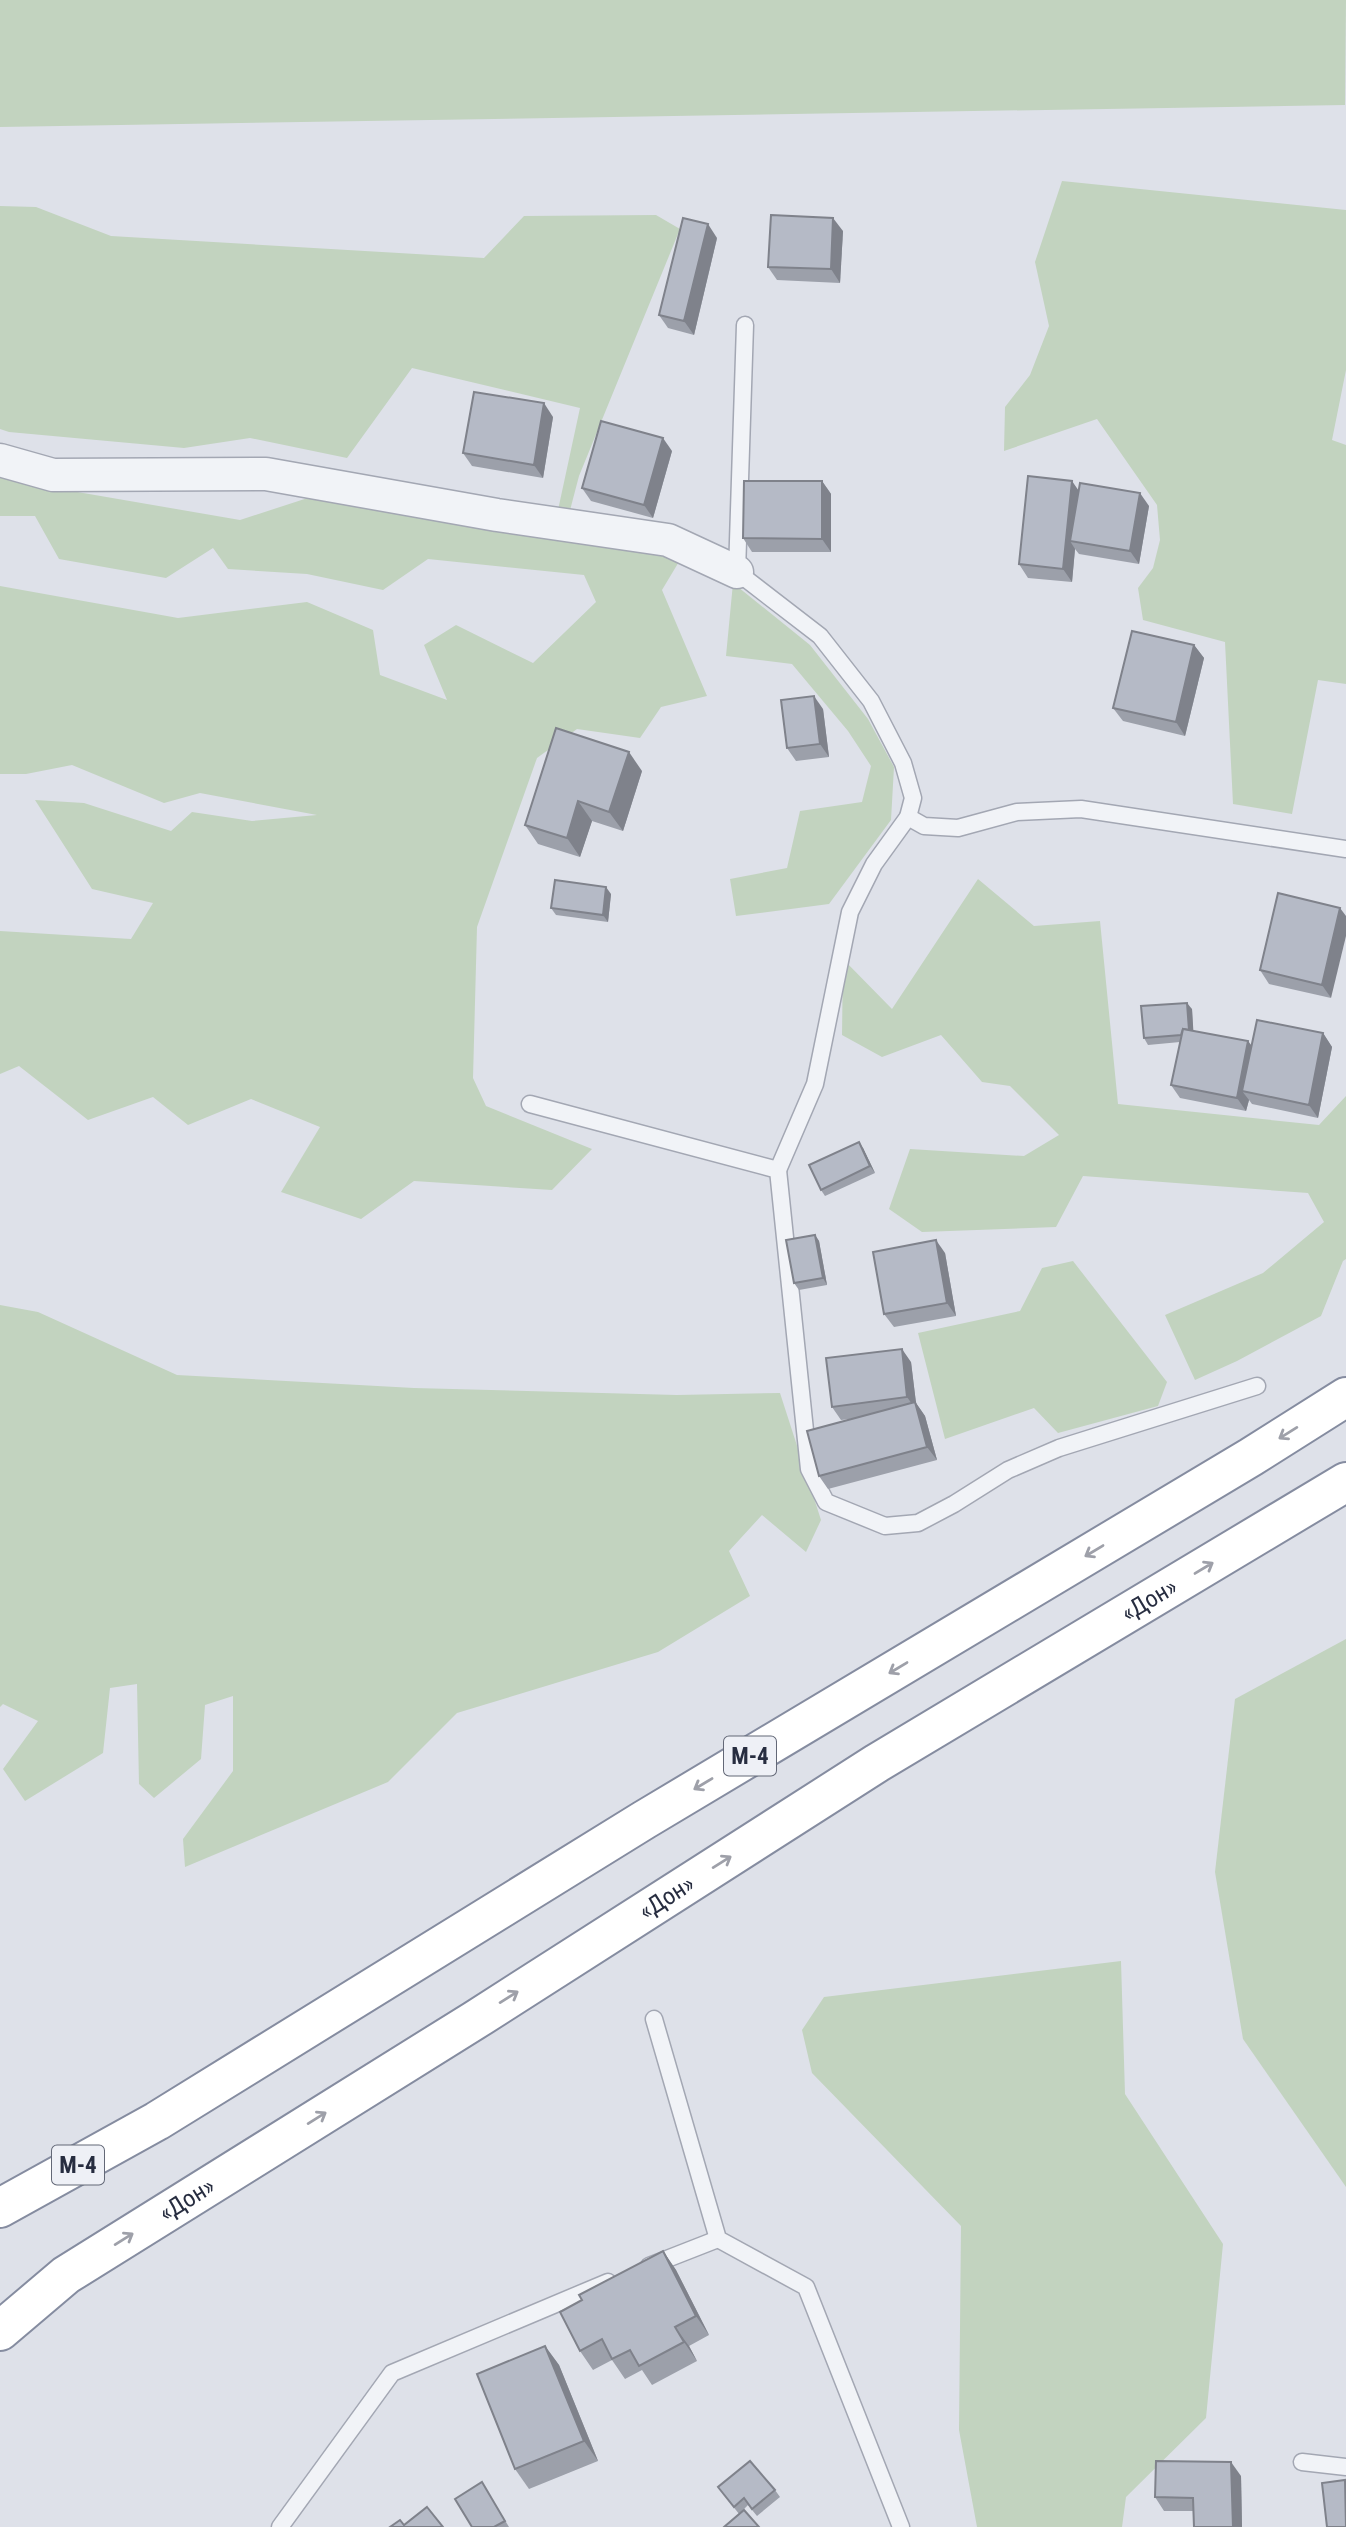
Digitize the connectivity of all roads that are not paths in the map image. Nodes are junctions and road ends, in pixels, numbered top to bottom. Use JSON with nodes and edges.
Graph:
{"nodes":[{"id":1,"x":745,"y":325,"type":"dead end"},
{"id":2,"x":0,"y":460,"type":"edge"},
{"id":3,"x":737,"y":572,"type":"junction"},
{"id":4,"x":908,"y":817,"type":"junction"},
{"id":5,"x":1346,"y":849,"type":"edge"},
{"id":6,"x":530,"y":1104,"type":"dead end"},
{"id":7,"x":778,"y":1170,"type":"junction"},
{"id":8,"x":1257,"y":1386,"type":"dead end"},
{"id":9,"x":1346,"y":1396,"type":"edge"},
{"id":10,"x":1346,"y":1482,"type":"edge"},
{"id":11,"x":654,"y":2019,"type":"dead end"},
{"id":12,"x":157,"y":2121,"type":"junction"},
{"id":13,"x":0,"y":2208,"type":"edge"},
{"id":14,"x":0,"y":2233,"type":"edge"},
{"id":15,"x":718,"y":2239,"type":"junction"},
{"id":16,"x":66,"y":2275,"type":"junction"},
{"id":17,"x":0,"y":2320,"type":"edge"},
{"id":18,"x":0,"y":2331,"type":"edge"},
{"id":19,"x":1302,"y":2462,"type":"dead end"},
{"id":20,"x":1346,"y":2467,"type":"edge"},
{"id":21,"x":280,"y":2527,"type":"edge"},
{"id":22,"x":901,"y":2527,"type":"edge"}],
"edges":[{"from":1,"to":3,"type":"lane"},
{"from":2,"to":3,"type":"street"},
{"from":3,"to":4,"type":"lane"},
{"from":4,"to":5,"type":"lane"},
{"from":4,"to":7,"type":"lane"},
{"from":6,"to":7,"type":"lane"},
{"from":7,"to":8,"type":"lane"},
{"from":9,"to":12,"type":"highway","number":"М-4","one_way":true},
{"from":16,"to":10,"type":"highway","name":"«Дон»","one_way":true},
{"from":11,"to":15,"type":"lane"},
{"from":12,"to":13,"type":"highway","number":"М-4"},
{"from":12,"to":14,"type":"highway"},
{"from":15,"to":21,"type":"lane"},
{"from":15,"to":22,"type":"lane"},
{"from":16,"to":17,"type":"highway"},
{"from":16,"to":18,"type":"highway","name":"«Дон»"},
{"from":19,"to":20,"type":"lane"}]}
